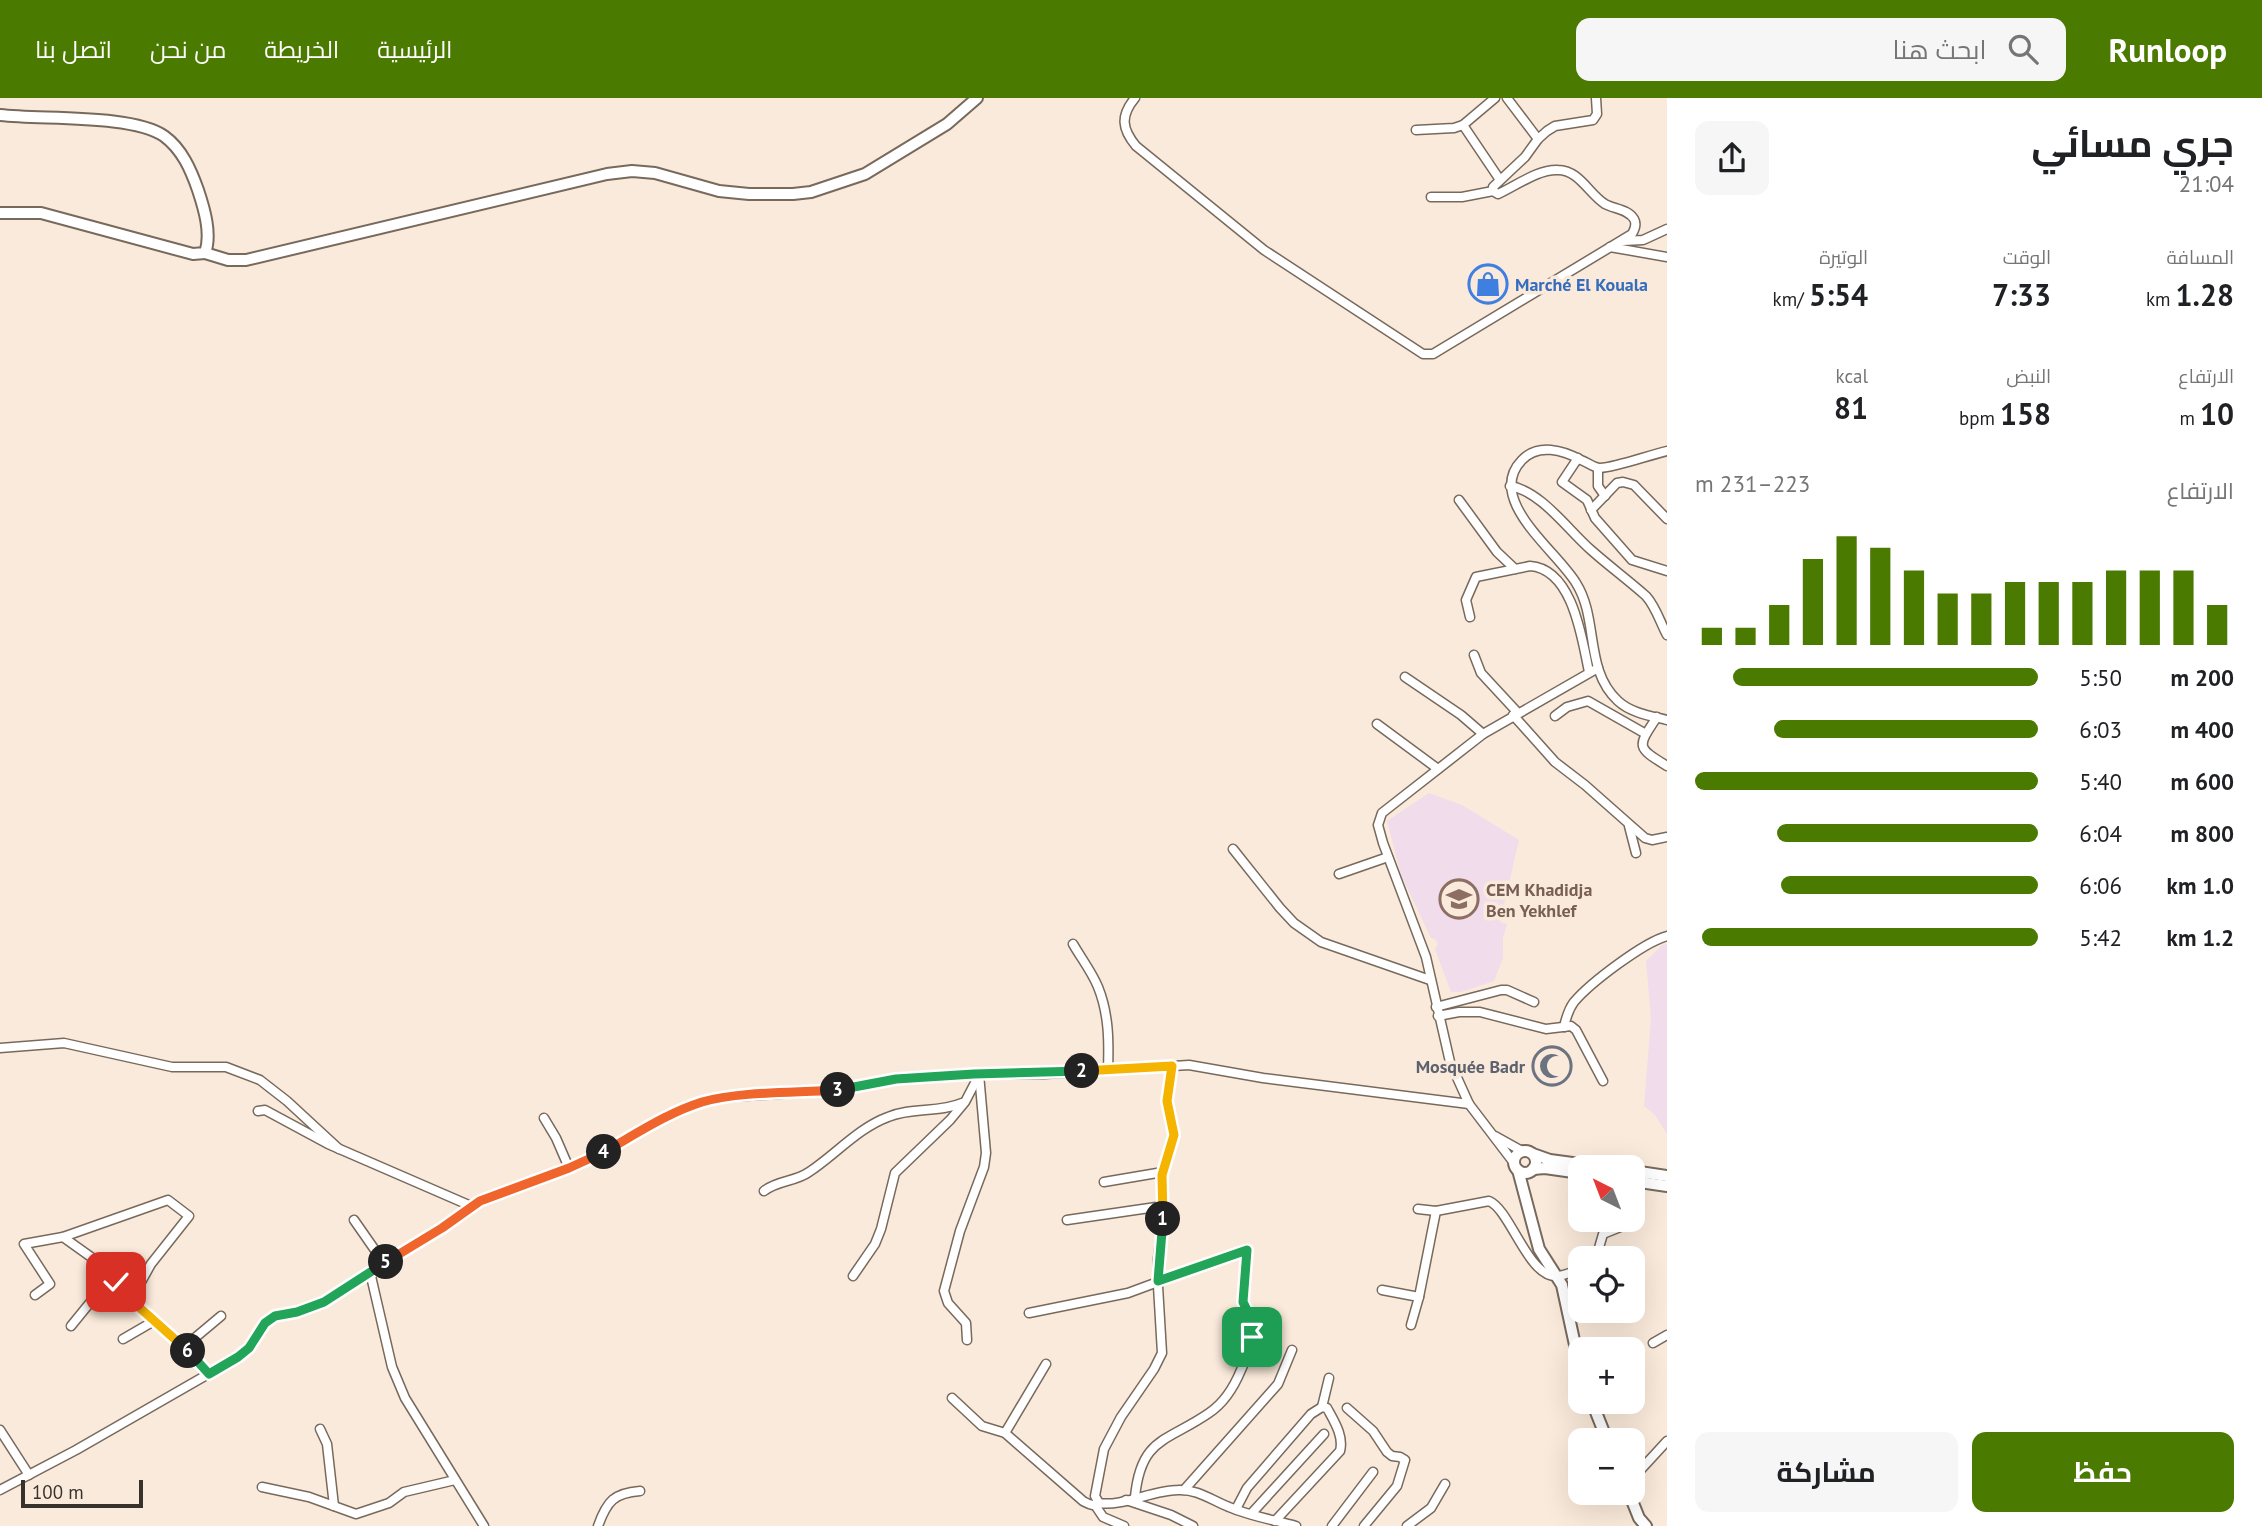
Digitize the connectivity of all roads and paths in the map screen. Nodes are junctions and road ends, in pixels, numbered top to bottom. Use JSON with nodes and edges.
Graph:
{"nodes":[{"id":1,"x":976,"y":98,"type":"edge"},
{"id":2,"x":1135,"y":98,"type":"edge"},
{"id":3,"x":1495,"y":98,"type":"edge"},
{"id":4,"x":1507,"y":98,"type":"edge"},
{"id":5,"x":1596,"y":98,"type":"edge"},
{"id":6,"x":0,"y":115,"type":"edge"},
{"id":7,"x":1463,"y":125,"type":"junction"},
{"id":8,"x":1416,"y":130,"type":"dead end"},
{"id":9,"x":1538,"y":139,"type":"junction"},
{"id":10,"x":1500,"y":180,"type":"junction"},
{"id":11,"x":1493,"y":191,"type":"junction"},
{"id":12,"x":1431,"y":197,"type":"dead end"},
{"id":13,"x":0,"y":213,"type":"edge"},
{"id":14,"x":1667,"y":229,"type":"edge"},
{"id":15,"x":1620,"y":241,"type":"junction"},
{"id":16,"x":1610,"y":247,"type":"junction"},
{"id":17,"x":205,"y":253,"type":"junction"},
{"id":18,"x":1667,"y":257,"type":"edge"},
{"id":19,"x":1667,"y":451,"type":"edge"},
{"id":20,"x":1578,"y":458,"type":"junction"},
{"id":21,"x":1598,"y":468,"type":"junction"},
{"id":22,"x":1510,"y":486,"type":"junction"},
{"id":23,"x":1605,"y":496,"type":"junction"},
{"id":24,"x":1459,"y":500,"type":"dead end"},
{"id":25,"x":1591,"y":510,"type":"junction"},
{"id":26,"x":1667,"y":519,"type":"edge"},
{"id":27,"x":1515,"y":569,"type":"junction"},
{"id":28,"x":1667,"y":571,"type":"edge"},
{"id":29,"x":1470,"y":617,"type":"dead end"},
{"id":30,"x":1667,"y":635,"type":"edge"},
{"id":31,"x":1474,"y":655,"type":"dead end"},
{"id":32,"x":1598,"y":668,"type":"junction"},
{"id":33,"x":1589,"y":672,"type":"junction"},
{"id":34,"x":1405,"y":677,"type":"dead end"},
{"id":35,"x":1516,"y":714,"type":"junction"},
{"id":36,"x":1555,"y":716,"type":"dead end"},
{"id":37,"x":1657,"y":717,"type":"junction"},
{"id":38,"x":1667,"y":720,"type":"edge"},
{"id":39,"x":1377,"y":724,"type":"dead end"},
{"id":40,"x":1483,"y":734,"type":"junction"},
{"id":41,"x":1646,"y":734,"type":"junction"},
{"id":42,"x":1667,"y":765,"type":"edge"},
{"id":43,"x":1438,"y":769,"type":"junction"},
{"id":44,"x":1629,"y":824,"type":"junction"},
{"id":45,"x":1667,"y":837,"type":"edge"},
{"id":46,"x":1233,"y":849,"type":"dead end"},
{"id":47,"x":1636,"y":853,"type":"dead end"},
{"id":48,"x":1388,"y":857,"type":"junction"},
{"id":49,"x":1339,"y":874,"type":"dead end"},
{"id":50,"x":1667,"y":936,"type":"edge"},
{"id":51,"x":1073,"y":944,"type":"dead end"},
{"id":52,"x":1430,"y":980,"type":"junction"},
{"id":53,"x":1534,"y":1002,"type":"dead end"},
{"id":54,"x":1437,"y":1011,"type":"junction"},
{"id":55,"x":1564,"y":1027,"type":"junction"},
{"id":56,"x":0,"y":1048,"type":"edge"},
{"id":57,"x":1172,"y":1066,"type":"junction"},
{"id":58,"x":1108,"y":1070,"type":"junction"},
{"id":59,"x":979,"y":1074,"type":"junction"},
{"id":60,"x":1602,"y":1082,"type":"dead end"},
{"id":61,"x":965,"y":1102,"type":"junction"},
{"id":62,"x":1469,"y":1104,"type":"junction"},
{"id":63,"x":258,"y":1111,"type":"dead end"},
{"id":64,"x":544,"y":1118,"type":"dead end"},
{"id":65,"x":1495,"y":1136,"type":"junction"},
{"id":66,"x":339,"y":1149,"type":"junction"},
{"id":67,"x":1527,"y":1152,"type":"junction"},
{"id":68,"x":1568,"y":1162,"type":"edge"},
{"id":69,"x":1516,"y":1167,"type":"junction"},
{"id":70,"x":569,"y":1168,"type":"junction"},
{"id":71,"x":1532,"y":1170,"type":"junction"},
{"id":72,"x":1568,"y":1171,"type":"edge"},
{"id":73,"x":1163,"y":1172,"type":"junction"},
{"id":74,"x":1645,"y":1173,"type":"edge"},
{"id":75,"x":1667,"y":1176,"type":"edge"},
{"id":76,"x":1104,"y":1182,"type":"dead end"},
{"id":77,"x":1645,"y":1183,"type":"edge"},
{"id":78,"x":1667,"y":1186,"type":"edge"},
{"id":79,"x":764,"y":1191,"type":"dead end"},
{"id":80,"x":1525,"y":1198,"type":"junction"},
{"id":81,"x":471,"y":1206,"type":"junction"},
{"id":82,"x":1163,"y":1206,"type":"junction"},
{"id":83,"x":1418,"y":1209,"type":"dead end"},
{"id":84,"x":1436,"y":1211,"type":"junction"},
{"id":85,"x":354,"y":1220,"type":"dead end"},
{"id":86,"x":1067,"y":1220,"type":"dead end"},
{"id":87,"x":63,"y":1237,"type":"junction"},
{"id":88,"x":384,"y":1263,"type":"junction"},
{"id":89,"x":370,"y":1272,"type":"junction"},
{"id":90,"x":1568,"y":1273,"type":"edge"},
{"id":91,"x":853,"y":1276,"type":"dead end"},
{"id":92,"x":1557,"y":1277,"type":"junction"},
{"id":93,"x":1158,"y":1281,"type":"junction"},
{"id":94,"x":116,"y":1282,"type":"junction"},
{"id":95,"x":1382,"y":1290,"type":"dead end"},
{"id":96,"x":35,"y":1295,"type":"dead end"},
{"id":97,"x":1419,"y":1297,"type":"junction"},
{"id":98,"x":131,"y":1300,"type":"junction"},
{"id":99,"x":1029,"y":1313,"type":"dead end"},
{"id":100,"x":220,"y":1316,"type":"dead end"},
{"id":101,"x":154,"y":1321,"type":"junction"},
{"id":102,"x":1411,"y":1325,"type":"dead end"},
{"id":103,"x":71,"y":1326,"type":"dead end"},
{"id":104,"x":1667,"y":1335,"type":"edge"},
{"id":105,"x":1574,"y":1337,"type":"edge"},
{"id":106,"x":123,"y":1339,"type":"dead end"},
{"id":107,"x":967,"y":1340,"type":"dead end"},
{"id":108,"x":1653,"y":1343,"type":"dead end"},
{"id":109,"x":184,"y":1347,"type":"junction"},
{"id":110,"x":1292,"y":1350,"type":"dead end"},
{"id":111,"x":1046,"y":1364,"type":"dead end"},
{"id":112,"x":209,"y":1374,"type":"junction"},
{"id":113,"x":1329,"y":1378,"type":"dead end"},
{"id":114,"x":952,"y":1398,"type":"dead end"},
{"id":115,"x":1322,"y":1407,"type":"junction"},
{"id":116,"x":1347,"y":1408,"type":"dead end"},
{"id":117,"x":320,"y":1429,"type":"dead end"},
{"id":118,"x":0,"y":1430,"type":"edge"},
{"id":119,"x":1005,"y":1433,"type":"junction"},
{"id":120,"x":1324,"y":1434,"type":"dead end"},
{"id":121,"x":1667,"y":1441,"type":"edge"},
{"id":122,"x":1645,"y":1465,"type":"edge"},
{"id":123,"x":1373,"y":1472,"type":"dead end"},
{"id":124,"x":29,"y":1475,"type":"junction"},
{"id":125,"x":455,"y":1480,"type":"junction"},
{"id":126,"x":1445,"y":1484,"type":"dead end"},
{"id":127,"x":262,"y":1487,"type":"dead end"},
{"id":128,"x":0,"y":1490,"type":"edge"},
{"id":129,"x":1184,"y":1490,"type":"junction"},
{"id":130,"x":640,"y":1491,"type":"dead end"},
{"id":131,"x":1135,"y":1497,"type":"junction"},
{"id":132,"x":1125,"y":1500,"type":"junction"},
{"id":133,"x":1097,"y":1504,"type":"junction"},
{"id":134,"x":1634,"y":1505,"type":"edge"},
{"id":135,"x":334,"y":1506,"type":"junction"},
{"id":136,"x":1236,"y":1509,"type":"junction"},
{"id":137,"x":1251,"y":1514,"type":"junction"},
{"id":138,"x":1275,"y":1521,"type":"junction"},
{"id":139,"x":484,"y":1526,"type":"edge"},
{"id":140,"x":598,"y":1526,"type":"edge"},
{"id":141,"x":1124,"y":1526,"type":"edge"},
{"id":142,"x":1193,"y":1526,"type":"edge"},
{"id":143,"x":1296,"y":1526,"type":"edge"},
{"id":144,"x":1332,"y":1526,"type":"edge"},
{"id":145,"x":1364,"y":1526,"type":"edge"},
{"id":146,"x":1407,"y":1526,"type":"edge"},
{"id":147,"x":1646,"y":1526,"type":"edge"}],
"edges":[{"from":1,"to":17,"type":"main road"},
{"from":2,"to":16,"type":"street"},
{"from":3,"to":7,"type":"street"},
{"from":4,"to":9,"type":"street"},
{"from":5,"to":9,"type":"street"},
{"from":6,"to":17,"type":"main road"},
{"from":7,"to":8,"type":"street"},
{"from":7,"to":10,"type":"street"},
{"from":9,"to":10,"type":"street"},
{"from":10,"to":11,"type":"street"},
{"from":11,"to":12,"type":"street"},
{"from":11,"to":15,"type":"street"},
{"from":13,"to":17,"type":"main road"},
{"from":14,"to":15,"type":"street"},
{"from":15,"to":16,"type":"street"},
{"from":16,"to":18,"type":"street"},
{"from":19,"to":21,"type":"street"},
{"from":20,"to":21,"type":"street"},
{"from":20,"to":22,"type":"street"},
{"from":20,"to":25,"type":"street"},
{"from":21,"to":23,"type":"street"},
{"from":22,"to":30,"type":"street"},
{"from":22,"to":32,"type":"street"},
{"from":23,"to":25,"type":"street"},
{"from":23,"to":26,"type":"street"},
{"from":24,"to":27,"type":"street"},
{"from":25,"to":28,"type":"street"},
{"from":27,"to":29,"type":"street"},
{"from":27,"to":33,"type":"street"},
{"from":31,"to":35,"type":"street"},
{"from":32,"to":33,"type":"street"},
{"from":32,"to":37,"type":"street"},
{"from":33,"to":35,"type":"street"},
{"from":34,"to":40,"type":"street"},
{"from":35,"to":40,"type":"street"},
{"from":35,"to":44,"type":"street"},
{"from":36,"to":41,"type":"street"},
{"from":37,"to":38,"type":"street"},
{"from":37,"to":41,"type":"street"},
{"from":39,"to":43,"type":"street"},
{"from":40,"to":43,"type":"street"},
{"from":41,"to":42,"type":"street"},
{"from":43,"to":48,"type":"street"},
{"from":44,"to":45,"type":"street"},
{"from":44,"to":47,"type":"street"},
{"from":46,"to":52,"type":"street"},
{"from":48,"to":49,"type":"street"},
{"from":48,"to":52,"type":"street"},
{"from":50,"to":55,"type":"street"},
{"from":51,"to":58,"type":"street"},
{"from":52,"to":54,"type":"street"},
{"from":53,"to":54,"type":"street"},
{"from":54,"to":55,"type":"street"},
{"from":54,"to":62,"type":"street"},
{"from":55,"to":60,"type":"street"},
{"from":56,"to":66,"type":"street"},
{"from":57,"to":58,"type":"street"},
{"from":57,"to":62,"type":"street"},
{"from":57,"to":73,"type":"street"},
{"from":58,"to":59,"type":"street"},
{"from":59,"to":61,"type":"street"},
{"from":59,"to":70,"type":"street"},
{"from":59,"to":107,"type":"street"},
{"from":61,"to":79,"type":"street"},
{"from":61,"to":91,"type":"street"},
{"from":62,"to":65,"type":"street"},
{"from":63,"to":66,"type":"street"},
{"from":64,"to":70,"type":"street"},
{"from":65,"to":67,"type":"street"},
{"from":65,"to":69,"type":"street"},
{"from":66,"to":81,"type":"street"},
{"from":67,"to":68,"type":"main road"},
{"from":67,"to":69,"type":"main road"},
{"from":67,"to":71,"type":"main road"},
{"from":69,"to":71,"type":"main road"},
{"from":69,"to":80,"type":"main road"},
{"from":70,"to":81,"type":"street"},
{"from":71,"to":72,"type":"main road"},
{"from":71,"to":80,"type":"main road"},
{"from":73,"to":76,"type":"street"},
{"from":73,"to":82,"type":"street"},
{"from":74,"to":75,"type":"main road"},
{"from":77,"to":78,"type":"main road"},
{"from":80,"to":92,"type":"main road"},
{"from":81,"to":88,"type":"street"},
{"from":82,"to":86,"type":"street"},
{"from":82,"to":93,"type":"street"},
{"from":83,"to":84,"type":"street"},
{"from":84,"to":92,"type":"street"},
{"from":84,"to":97,"type":"street"},
{"from":85,"to":88,"type":"street"},
{"from":87,"to":94,"type":"street"},
{"from":87,"to":96,"type":"street"},
{"from":87,"to":98,"type":"street"},
{"from":88,"to":89,"type":"street"},
{"from":89,"to":112,"type":"street"},
{"from":89,"to":125,"type":"street"},
{"from":90,"to":92,"type":"street"},
{"from":92,"to":105,"type":"main road"},
{"from":93,"to":99,"type":"street"},
{"from":93,"to":131,"type":"street"},
{"from":93,"to":133,"type":"street"},
{"from":94,"to":98,"type":"street"},
{"from":94,"to":103,"type":"street"},
{"from":95,"to":97,"type":"street"},
{"from":97,"to":102,"type":"street"},
{"from":98,"to":101,"type":"street"},
{"from":100,"to":109,"type":"street"},
{"from":101,"to":106,"type":"street"},
{"from":101,"to":109,"type":"street"},
{"from":104,"to":108,"type":"street"},
{"from":109,"to":112,"type":"street"},
{"from":110,"to":129,"type":"street"},
{"from":111,"to":119,"type":"street"},
{"from":112,"to":124,"type":"street"},
{"from":113,"to":115,"type":"street"},
{"from":114,"to":119,"type":"street"},
{"from":115,"to":136,"type":"street"},
{"from":115,"to":138,"type":"street"},
{"from":116,"to":145,"type":"street"},
{"from":117,"to":135,"type":"street"},
{"from":118,"to":124,"type":"street"},
{"from":119,"to":133,"type":"street"},
{"from":120,"to":137,"type":"street"},
{"from":121,"to":122,"type":"street"},
{"from":123,"to":144,"type":"street"},
{"from":124,"to":128,"type":"street"},
{"from":125,"to":135,"type":"street"},
{"from":125,"to":139,"type":"street"},
{"from":126,"to":146,"type":"street"},
{"from":127,"to":135,"type":"street"},
{"from":129,"to":131,"type":"street"},
{"from":129,"to":136,"type":"street"},
{"from":130,"to":140,"type":"street"},
{"from":131,"to":132,"type":"street"},
{"from":132,"to":133,"type":"street"},
{"from":132,"to":142,"type":"street"},
{"from":133,"to":141,"type":"street"},
{"from":134,"to":147,"type":"main road"},
{"from":136,"to":137,"type":"street"},
{"from":137,"to":138,"type":"street"},
{"from":138,"to":143,"type":"street"}]}
